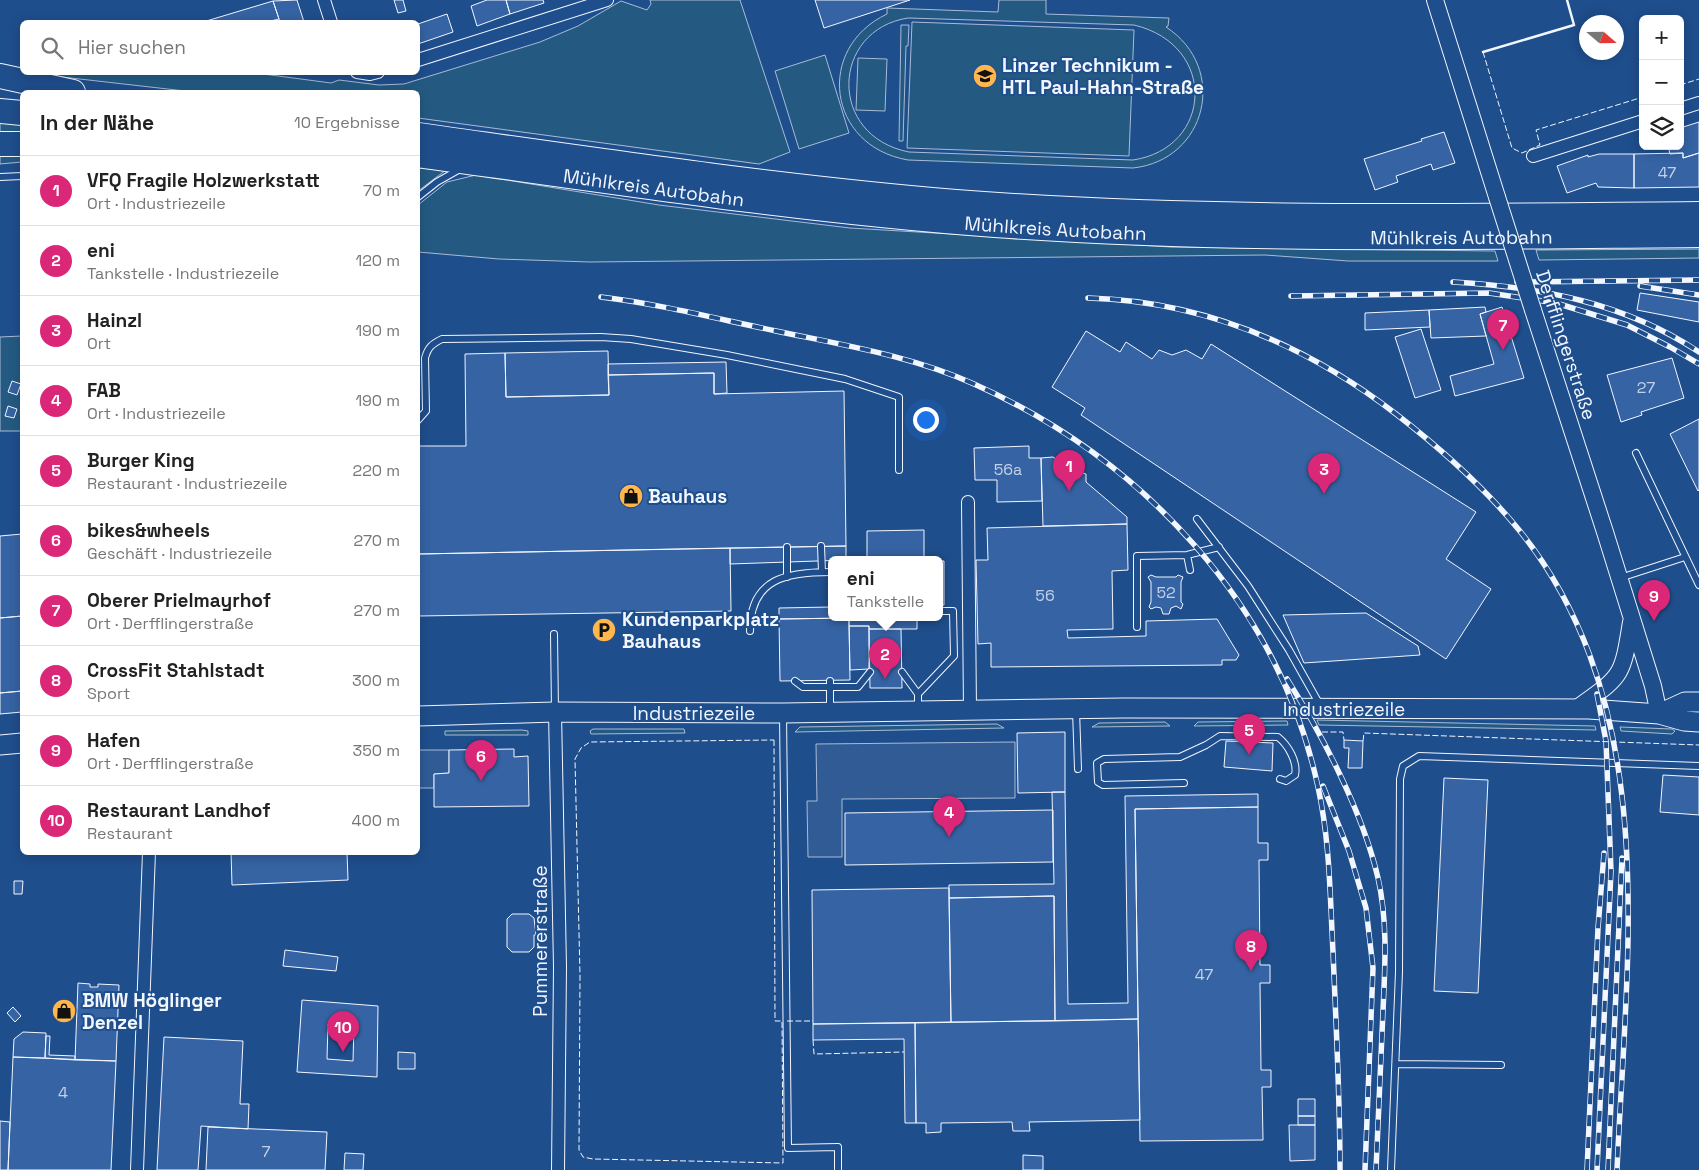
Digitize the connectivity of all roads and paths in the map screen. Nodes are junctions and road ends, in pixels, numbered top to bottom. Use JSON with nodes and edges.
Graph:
{"nodes":[{"id":1,"x":324,"y":0,"type":"edge"},
{"id":2,"x":607,"y":0,"type":"edge"},
{"id":3,"x":1435,"y":0,"type":"edge"},
{"id":4,"x":330,"y":20,"type":"edge"},
{"id":5,"x":420,"y":59,"type":"edge"},
{"id":6,"x":0,"y":76,"type":"edge"},
{"id":7,"x":64,"y":90,"type":"edge"},
{"id":8,"x":0,"y":92,"type":"edge"},
{"id":9,"x":20,"y":93,"type":"edge"},
{"id":10,"x":1699,"y":103,"type":"edge"},
{"id":11,"x":1684,"y":108,"type":"edge"},
{"id":12,"x":0,"y":111,"type":"edge"},
{"id":13,"x":20,"y":113,"type":"edge"},
{"id":14,"x":1639,"y":122,"type":"edge"},
{"id":15,"x":420,"y":135,"type":"edge"},
{"id":16,"x":0,"y":144,"type":"edge"},
{"id":17,"x":20,"y":144,"type":"edge"},
{"id":18,"x":420,"y":155,"type":"edge"},
{"id":19,"x":1533,"y":156,"type":"dead end"},
{"id":20,"x":479,"y":163,"type":"junction"},
{"id":21,"x":20,"y":176,"type":"edge"},
{"id":22,"x":0,"y":177,"type":"edge"},
{"id":23,"x":420,"y":196,"type":"edge"},
{"id":24,"x":1699,"y":214,"type":"edge"},
{"id":25,"x":1699,"y":235,"type":"edge"},
{"id":26,"x":420,"y":418,"type":"edge"},
{"id":27,"x":1636,"y":453,"type":"dead end"},
{"id":28,"x":899,"y":470,"type":"dead end"},
{"id":29,"x":968,"y":502,"type":"dead end"},
{"id":30,"x":1196,"y":519,"type":"dead end"},
{"id":31,"x":821,"y":546,"type":"dead end"},
{"id":32,"x":786,"y":547,"type":"dead end"},
{"id":33,"x":1219,"y":547,"type":"junction"},
{"id":34,"x":1187,"y":555,"type":"junction"},
{"id":35,"x":1686,"y":557,"type":"junction"},
{"id":36,"x":1190,"y":570,"type":"dead end"},
{"id":37,"x":822,"y":572,"type":"junction"},
{"id":38,"x":828,"y":572,"type":"edge"},
{"id":39,"x":787,"y":577,"type":"junction"},
{"id":40,"x":1619,"y":578,"type":"junction"},
{"id":41,"x":1699,"y":585,"type":"edge"},
{"id":42,"x":943,"y":611,"type":"edge"},
{"id":43,"x":1631,"y":617,"type":"junction"},
{"id":44,"x":1137,"y":627,"type":"dead end"},
{"id":45,"x":750,"y":631,"type":"dead end"},
{"id":46,"x":554,"y":634,"type":"dead end"},
{"id":47,"x":870,"y":672,"type":"dead end"},
{"id":48,"x":902,"y":672,"type":"dead end"},
{"id":49,"x":795,"y":681,"type":"dead end"},
{"id":50,"x":830,"y":684,"type":"junction"},
{"id":51,"x":918,"y":702,"type":"junction"},
{"id":52,"x":1699,"y":702,"type":"edge"},
{"id":53,"x":1076,"y":708,"type":"junction"},
{"id":54,"x":1322,"y":708,"type":"junction"},
{"id":55,"x":970,"y":710,"type":"junction"},
{"id":56,"x":1576,"y":710,"type":"junction"},
{"id":57,"x":555,"y":712,"type":"junction"},
{"id":58,"x":830,"y":712,"type":"junction"},
{"id":59,"x":783,"y":713,"type":"junction"},
{"id":60,"x":1658,"y":714,"type":"junction"},
{"id":61,"x":420,"y":716,"type":"edge"},
{"id":62,"x":1699,"y":722,"type":"edge"},
{"id":63,"x":20,"y":743,"type":"edge"},
{"id":64,"x":0,"y":745,"type":"edge"},
{"id":65,"x":1699,"y":766,"type":"edge"},
{"id":66,"x":1078,"y":769,"type":"dead end"},
{"id":67,"x":1280,"y":780,"type":"dead end"},
{"id":68,"x":1184,"y":782,"type":"dead end"},
{"id":69,"x":149,"y":855,"type":"edge"},
{"id":70,"x":1396,"y":1064,"type":"junction"},
{"id":71,"x":1501,"y":1065,"type":"dead end"},
{"id":72,"x":137,"y":1170,"type":"edge"},
{"id":73,"x":558,"y":1170,"type":"edge"},
{"id":74,"x":838,"y":1170,"type":"edge"},
{"id":75,"x":1391,"y":1170,"type":"edge"}],
"edges":[{"from":1,"to":4,"type":"street"},
{"from":2,"to":5,"type":"street"},
{"from":3,"to":40,"type":"street","name":"Derfflingerstraße","bridge":true},
{"from":6,"to":7,"type":"highway"},
{"from":8,"to":9,"type":"highway"},
{"from":10,"to":11,"type":"street"},
{"from":12,"to":13,"type":"highway"},
{"from":14,"to":19,"type":"street"},
{"from":15,"to":24,"type":"highway","name":"Mühlkreis Autobahn"},
{"from":16,"to":17,"type":"highway"},
{"from":18,"to":20,"type":"highway","name":"Mühlkreis Autobahn"},
{"from":20,"to":23,"type":"lane"},
{"from":20,"to":25,"type":"highway","name":"Mühlkreis Autobahn"},
{"from":21,"to":22,"type":"lane"},
{"from":26,"to":28,"type":"lane"},
{"from":27,"to":35,"type":"lane"},
{"from":29,"to":55,"type":"street"},
{"from":30,"to":33,"type":"lane"},
{"from":31,"to":37,"type":"lane"},
{"from":32,"to":39,"type":"lane"},
{"from":33,"to":34,"type":"lane"},
{"from":33,"to":54,"type":"lane"},
{"from":34,"to":36,"type":"lane"},
{"from":34,"to":44,"type":"lane"},
{"from":35,"to":40,"type":"lane"},
{"from":35,"to":41,"type":"lane"},
{"from":37,"to":38,"type":"lane"},
{"from":37,"to":39,"type":"lane"},
{"from":39,"to":45,"type":"lane"},
{"from":40,"to":43,"type":"street","name":"Derfflingerstraße"},
{"from":42,"to":51,"type":"lane"},
{"from":43,"to":56,"type":"street","name":"Derfflingerstraße"},
{"from":43,"to":60,"type":"street","name":"Derfflingerstraße"},
{"from":46,"to":57,"type":"lane"},
{"from":47,"to":50,"type":"lane"},
{"from":48,"to":51,"type":"lane"},
{"from":49,"to":50,"type":"lane"},
{"from":50,"to":58,"type":"lane"},
{"from":51,"to":55,"type":"main road","name":"Industriezeile"},
{"from":51,"to":58,"type":"main road","name":"Industriezeile"},
{"from":52,"to":60,"type":"main road","name":"Industriezeile"},
{"from":53,"to":54,"type":"main road","name":"Industriezeile"},
{"from":53,"to":55,"type":"main road","name":"Industriezeile"},
{"from":53,"to":66,"type":"lane"},
{"from":54,"to":56,"type":"main road","name":"Industriezeile"},
{"from":56,"to":60,"type":"main road","name":"Industriezeile"},
{"from":57,"to":59,"type":"main road","name":"Industriezeile"},
{"from":57,"to":61,"type":"main road","name":"Industriezeile"},
{"from":57,"to":73,"type":"street","name":"Pummererstraße"},
{"from":58,"to":59,"type":"main road","name":"Industriezeile"},
{"from":59,"to":74,"type":"lane"},
{"from":60,"to":62,"type":"main road","name":"Industriezeile"},
{"from":63,"to":64,"type":"main road"},
{"from":65,"to":70,"type":"lane"},
{"from":67,"to":68,"type":"lane"},
{"from":69,"to":72,"type":"street"},
{"from":70,"to":71,"type":"lane"},
{"from":70,"to":75,"type":"lane"}]}
